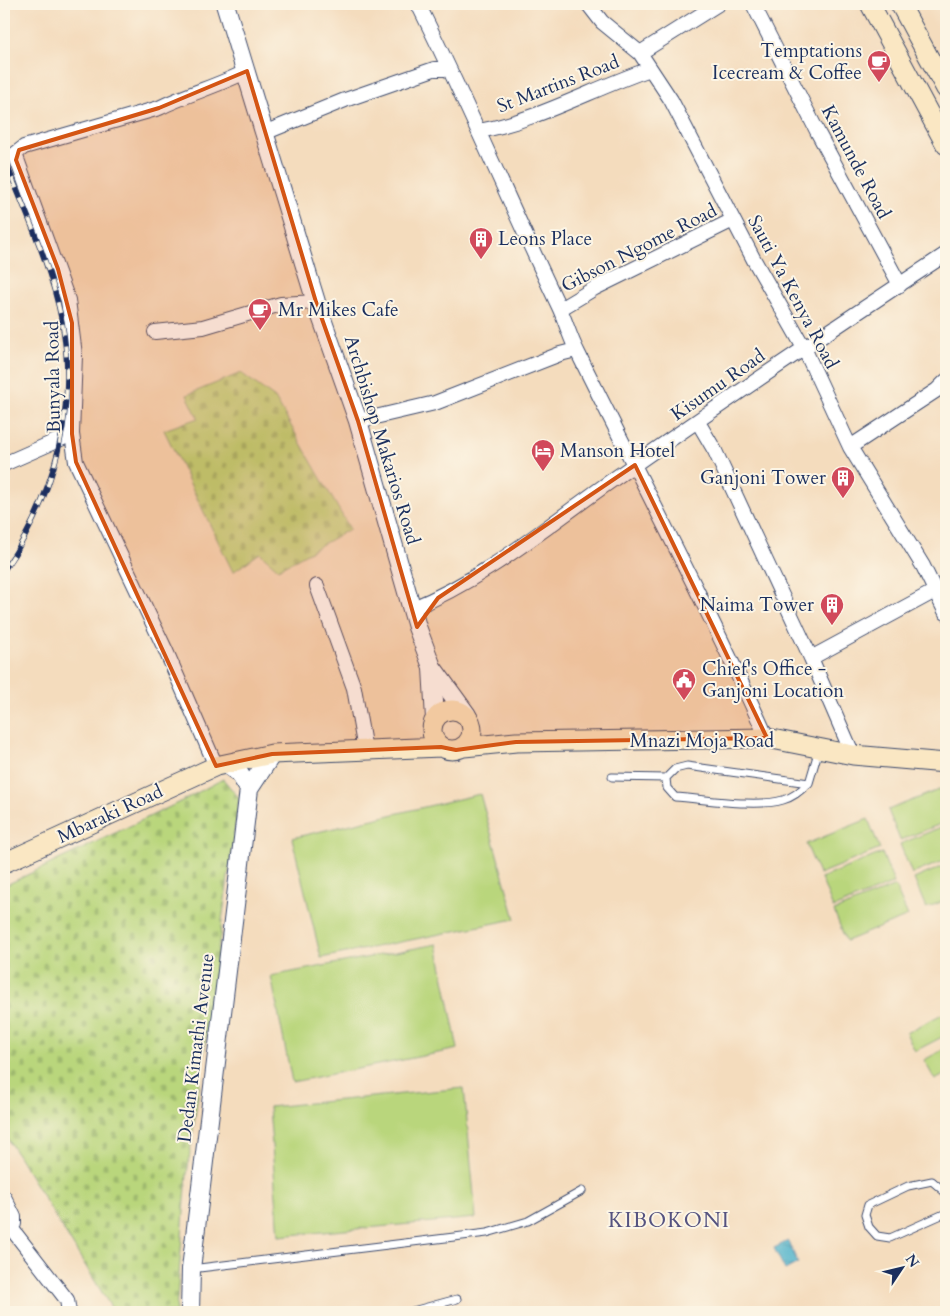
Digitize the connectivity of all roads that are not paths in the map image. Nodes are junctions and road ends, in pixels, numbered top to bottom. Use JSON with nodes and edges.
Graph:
{"nodes":[{"id":1,"x":225,"y":4,"type":"edge"},
{"id":2,"x":230,"y":4,"type":"edge"},
{"id":3,"x":418,"y":4,"type":"edge"},
{"id":4,"x":588,"y":4,"type":"edge"},
{"id":5,"x":718,"y":4,"type":"edge"},
{"id":6,"x":753,"y":4,"type":"edge"},
{"id":7,"x":870,"y":4,"type":"edge"},
{"id":8,"x":900,"y":4,"type":"edge"},
{"id":9,"x":231,"y":24,"type":"junction"},
{"id":10,"x":640,"y":53,"type":"junction"},
{"id":11,"x":449,"y":69,"type":"junction"},
{"id":12,"x":650,"y":69,"type":"junction"},
{"id":13,"x":247,"y":71,"type":"junction"},
{"id":14,"x":946,"y":89,"type":"edge"},
{"id":15,"x":479,"y":131,"type":"junction"},
{"id":16,"x":264,"y":133,"type":"junction"},
{"id":17,"x":946,"y":145,"type":"edge"},
{"id":18,"x":735,"y":223,"type":"junction"},
{"id":19,"x":946,"y":254,"type":"edge"},
{"id":20,"x":900,"y":285,"type":"junction"},
{"id":21,"x":316,"y":302,"type":"junction"},
{"id":22,"x":560,"y":309,"type":"junction"},
{"id":23,"x":154,"y":332,"type":"dead end"},
{"id":24,"x":804,"y":348,"type":"junction"},
{"id":25,"x":576,"y":350,"type":"junction"},
{"id":26,"x":946,"y":381,"type":"edge"},
{"id":27,"x":358,"y":422,"type":"junction"},
{"id":28,"x":698,"y":422,"type":"junction"},
{"id":29,"x":72,"y":434,"type":"junction"},
{"id":30,"x":850,"y":447,"type":"junction"},
{"id":31,"x":4,"y":464,"type":"edge"},
{"id":32,"x":635,"y":465,"type":"junction"},
{"id":33,"x":317,"y":586,"type":"dead end"},
{"id":34,"x":935,"y":591,"type":"junction"},
{"id":35,"x":438,"y":598,"type":"junction"},
{"id":36,"x":411,"y":609,"type":"junction"},
{"id":37,"x":946,"y":613,"type":"edge"},
{"id":38,"x":417,"y":627,"type":"junction"},
{"id":39,"x":811,"y":658,"type":"junction"},
{"id":40,"x":432,"y":667,"type":"junction"},
{"id":41,"x":469,"y":720,"type":"junction"},
{"id":42,"x":433,"y":723,"type":"junction"},
{"id":43,"x":766,"y":738,"type":"junction"},
{"id":44,"x":516,"y":742,"type":"junction"},
{"id":45,"x":441,"y":747,"type":"junction"},
{"id":46,"x":464,"y":747,"type":"junction"},
{"id":47,"x":820,"y":749,"type":"junction"},
{"id":48,"x":373,"y":750,"type":"junction"},
{"id":49,"x":272,"y":754,"type":"junction"},
{"id":50,"x":853,"y":755,"type":"junction"},
{"id":51,"x":946,"y":763,"type":"edge"},
{"id":52,"x":221,"y":765,"type":"junction"},
{"id":53,"x":612,"y":777,"type":"dead end"},
{"id":54,"x":666,"y":778,"type":"junction"},
{"id":55,"x":809,"y":783,"type":"junction"},
{"id":56,"x":249,"y":789,"type":"junction"},
{"id":57,"x":4,"y":863,"type":"edge"},
{"id":58,"x":582,"y":1191,"type":"dead end"},
{"id":59,"x":946,"y":1193,"type":"edge"},
{"id":60,"x":4,"y":1197,"type":"edge"},
{"id":61,"x":946,"y":1213,"type":"edge"},
{"id":62,"x":7,"y":1230,"type":"edge"},
{"id":63,"x":191,"y":1269,"type":"junction"},
{"id":64,"x":457,"y":1299,"type":"dead end"},
{"id":65,"x":69,"y":1312,"type":"edge"},
{"id":66,"x":190,"y":1312,"type":"edge"},
{"id":67,"x":409,"y":1312,"type":"edge"}],
"edges":[{"from":1,"to":9,"type":"street","name":"Archbishop Makarios Road"},
{"from":2,"to":9,"type":"street","name":"Archbishop Makarios Road"},
{"from":3,"to":11,"type":"street"},
{"from":4,"to":10,"type":"street","name":"Sauti Ya Kenya Road"},
{"from":5,"to":10,"type":"street"},
{"from":6,"to":20,"type":"street","name":"Kamunde Road"},
{"from":7,"to":17,"type":"main road"},
{"from":8,"to":14,"type":"main road"},
{"from":9,"to":13,"type":"street","name":"Archbishop Makarios Road"},
{"from":10,"to":12,"type":"street","name":"Sauti Ya Kenya Road"},
{"from":11,"to":15,"type":"street"},
{"from":11,"to":16,"type":"street"},
{"from":12,"to":15,"type":"street","name":"St Martins Road"},
{"from":12,"to":18,"type":"street","name":"Sauti Ya Kenya Road"},
{"from":13,"to":16,"type":"street","name":"Archbishop Makarios Road"},
{"from":13,"to":29,"type":"street","name":"Bunyala Road"},
{"from":15,"to":22,"type":"street"},
{"from":16,"to":21,"type":"street","name":"Archbishop Makarios Road"},
{"from":18,"to":22,"type":"street","name":"Gibson Ngome Road"},
{"from":18,"to":24,"type":"street","name":"Sauti Ya Kenya Road"},
{"from":19,"to":20,"type":"street","name":"Kisumu Road"},
{"from":20,"to":24,"type":"street","name":"Kisumu Road"},
{"from":21,"to":23,"type":"street"},
{"from":21,"to":27,"type":"street","name":"Archbishop Makarios Road"},
{"from":22,"to":25,"type":"street"},
{"from":24,"to":28,"type":"street","name":"Kisumu Road"},
{"from":24,"to":30,"type":"street","name":"Sauti Ya Kenya Road"},
{"from":25,"to":27,"type":"street"},
{"from":25,"to":32,"type":"street"},
{"from":26,"to":30,"type":"street"},
{"from":27,"to":36,"type":"street","name":"Archbishop Makarios Road"},
{"from":28,"to":32,"type":"street","name":"Kisumu Road"},
{"from":28,"to":39,"type":"street"},
{"from":29,"to":31,"type":"street"},
{"from":29,"to":52,"type":"street","name":"Bunyala Road"},
{"from":30,"to":34,"type":"street","name":"Sauti Ya Kenya Road"},
{"from":32,"to":35,"type":"street","name":"Kisumu Road"},
{"from":32,"to":43,"type":"street"},
{"from":33,"to":48,"type":"street"},
{"from":34,"to":37,"type":"street","name":"Sauti Ya Kenya Road"},
{"from":34,"to":39,"type":"street"},
{"from":35,"to":36,"type":"street","name":"Kisumu Road"},
{"from":35,"to":38,"type":"street","name":"Kisumu Road"},
{"from":36,"to":38,"type":"street","name":"Archbishop Makarios Road"},
{"from":38,"to":40,"type":"street","name":"Archbishop Makarios Road"},
{"from":39,"to":50,"type":"street"},
{"from":40,"to":41,"type":"street"},
{"from":40,"to":42,"type":"street"},
{"from":41,"to":42,"type":"main road"},
{"from":41,"to":44,"type":"main road"},
{"from":41,"to":46,"type":"main road"},
{"from":42,"to":45,"type":"main road"},
{"from":42,"to":48,"type":"main road"},
{"from":43,"to":44,"type":"main road","name":"Mnazi Moja Road"},
{"from":43,"to":47,"type":"main road","name":"Mnazi Moja Road"},
{"from":44,"to":46,"type":"main road","name":"Mnazi Moja Road"},
{"from":45,"to":46,"type":"main road"},
{"from":45,"to":48,"type":"main road"},
{"from":47,"to":50,"type":"main road","name":"Mnazi Moja Road"},
{"from":47,"to":55,"type":"lane"},
{"from":48,"to":49,"type":"main road"},
{"from":49,"to":52,"type":"main road"},
{"from":49,"to":56,"type":"street","name":"Dedan Kimathi Avenue"},
{"from":50,"to":51,"type":"main road","name":"Mnazi Moja Road"},
{"from":52,"to":56,"type":"street"},
{"from":52,"to":57,"type":"main road","name":"Mbaraki Road"},
{"from":53,"to":54,"type":"lane"},
{"from":54,"to":55,"type":"lane"},
{"from":54,"to":55,"type":"lane"},
{"from":56,"to":63,"type":"street","name":"Dedan Kimathi Avenue"},
{"from":58,"to":63,"type":"lane"},
{"from":59,"to":61,"type":"lane"},
{"from":60,"to":62,"type":"street"},
{"from":62,"to":65,"type":"street"},
{"from":63,"to":66,"type":"street","name":"Dedan Kimathi Avenue"},
{"from":64,"to":67,"type":"lane"}]}
